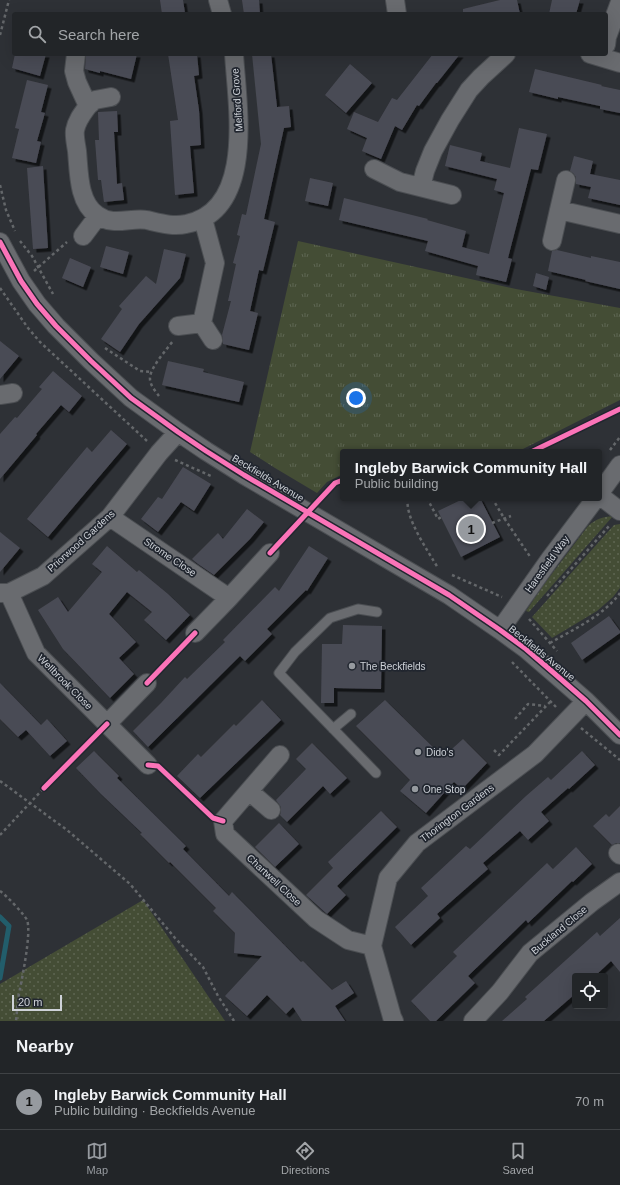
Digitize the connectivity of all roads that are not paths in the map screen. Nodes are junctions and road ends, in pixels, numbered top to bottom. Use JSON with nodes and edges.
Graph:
{"nodes":[{"id":1,"x":218,"y":0,"type":"edge"},
{"id":2,"x":395,"y":0,"type":"edge"},
{"id":3,"x":620,"y":2,"type":"edge"},
{"id":4,"x":221,"y":12,"type":"edge"},
{"id":5,"x":397,"y":12,"type":"edge"},
{"id":6,"x":608,"y":34,"type":"edge"},
{"id":7,"x":76,"y":56,"type":"edge"},
{"id":8,"x":234,"y":56,"type":"edge"},
{"id":9,"x":504,"y":56,"type":"edge"},
{"id":10,"x":111,"y":97,"type":"dead end"},
{"id":11,"x":88,"y":106,"type":"junction"},
{"id":12,"x":374,"y":169,"type":"dead end"},
{"id":13,"x":566,"y":180,"type":"dead end"},
{"id":14,"x":421,"y":187,"type":"junction"},
{"id":15,"x":452,"y":195,"type":"dead end"},
{"id":16,"x":559,"y":210,"type":"junction"},
{"id":17,"x":98,"y":216,"type":"junction"},
{"id":18,"x":203,"y":219,"type":"junction"},
{"id":19,"x":620,"y":224,"type":"edge"},
{"id":20,"x":82,"y":236,"type":"road end"},
{"id":21,"x":8,"y":238,"type":"edge"},
{"id":22,"x":552,"y":241,"type":"dead end"},
{"id":23,"x":202,"y":323,"type":"junction"},
{"id":24,"x":178,"y":326,"type":"road end"},
{"id":25,"x":213,"y":340,"type":"dead end"},
{"id":26,"x":178,"y":432,"type":"junction"},
{"id":27,"x":620,"y":465,"type":"edge"},
{"id":28,"x":602,"y":490,"type":"edge"},
{"id":29,"x":602,"y":498,"type":"edge"},
{"id":30,"x":593,"y":501,"type":"edge"},
{"id":31,"x":110,"y":517,"type":"junction"},
{"id":32,"x":615,"y":518,"type":"edge"},
{"id":33,"x":270,"y":553,"type":"dead end"},
{"id":34,"x":5,"y":593,"type":"edge"},
{"id":35,"x":229,"y":598,"type":"junction"},
{"id":36,"x":376,"y":612,"type":"dead end"},
{"id":37,"x":500,"y":630,"type":"junction"},
{"id":38,"x":195,"y":633,"type":"dead end"},
{"id":39,"x":147,"y":683,"type":"dead end"},
{"id":40,"x":586,"y":701,"type":"junction"},
{"id":41,"x":350,"y":714,"type":"dead end"},
{"id":42,"x":107,"y":724,"type":"junction"},
{"id":43,"x":334,"y":729,"type":"junction"},
{"id":44,"x":620,"y":735,"type":"edge"},
{"id":45,"x":280,"y":755,"type":"dead end"},
{"id":46,"x":148,"y":765,"type":"dead end"},
{"id":47,"x":376,"y":773,"type":"dead end"},
{"id":48,"x":249,"y":791,"type":"junction"},
{"id":49,"x":271,"y":810,"type":"dead end"},
{"id":50,"x":620,"y":882,"type":"edge"},
{"id":51,"x":372,"y":946,"type":"junction"},
{"id":52,"x":394,"y":1021,"type":"edge"},
{"id":53,"x":473,"y":1021,"type":"edge"}],
"edges":[{"from":1,"to":4,"type":"street"},
{"from":2,"to":5,"type":"street"},
{"from":3,"to":6,"type":"street"},
{"from":7,"to":11,"type":"street"},
{"from":8,"to":18,"type":"street","name":"Melford Grove"},
{"from":9,"to":14,"type":"street"},
{"from":10,"to":11,"type":"street"},
{"from":11,"to":17,"type":"street"},
{"from":12,"to":14,"type":"street"},
{"from":13,"to":16,"type":"street"},
{"from":14,"to":15,"type":"street"},
{"from":16,"to":19,"type":"street"},
{"from":16,"to":22,"type":"street"},
{"from":17,"to":18,"type":"street","name":"Melford Grove"},
{"from":17,"to":20,"type":"street"},
{"from":18,"to":23,"type":"street"},
{"from":21,"to":26,"type":"street","name":"Beckfields Avenue"},
{"from":23,"to":24,"type":"street"},
{"from":23,"to":25,"type":"street"},
{"from":26,"to":31,"type":"street","name":"Priorwood Gardens"},
{"from":26,"to":37,"type":"street","name":"Beckfields Avenue"},
{"from":27,"to":28,"type":"street"},
{"from":29,"to":32,"type":"street"},
{"from":30,"to":37,"type":"street","name":"Haresfield Way"},
{"from":31,"to":34,"type":"street","name":"Priorwood Gardens"},
{"from":31,"to":35,"type":"street","name":"Strome Close"},
{"from":33,"to":35,"type":"street"},
{"from":34,"to":42,"type":"street","name":"Wellbrook Close"},
{"from":35,"to":38,"type":"street"},
{"from":36,"to":43,"type":"lane"},
{"from":37,"to":40,"type":"street","name":"Beckfields Avenue"},
{"from":39,"to":42,"type":"street"},
{"from":40,"to":44,"type":"street","name":"Beckfields Avenue"},
{"from":40,"to":51,"type":"street","name":"Thorington Gardens"},
{"from":41,"to":43,"type":"lane"},
{"from":42,"to":46,"type":"street","name":"Wellbrook Close"},
{"from":43,"to":47,"type":"lane"},
{"from":45,"to":48,"type":"street","name":"Chartwell Close"},
{"from":48,"to":49,"type":"street"},
{"from":48,"to":51,"type":"street","name":"Chartwell Close"},
{"from":50,"to":53,"type":"street","name":"Buckland Close"},
{"from":51,"to":52,"type":"street","name":"Thorington Gardens"}]}
